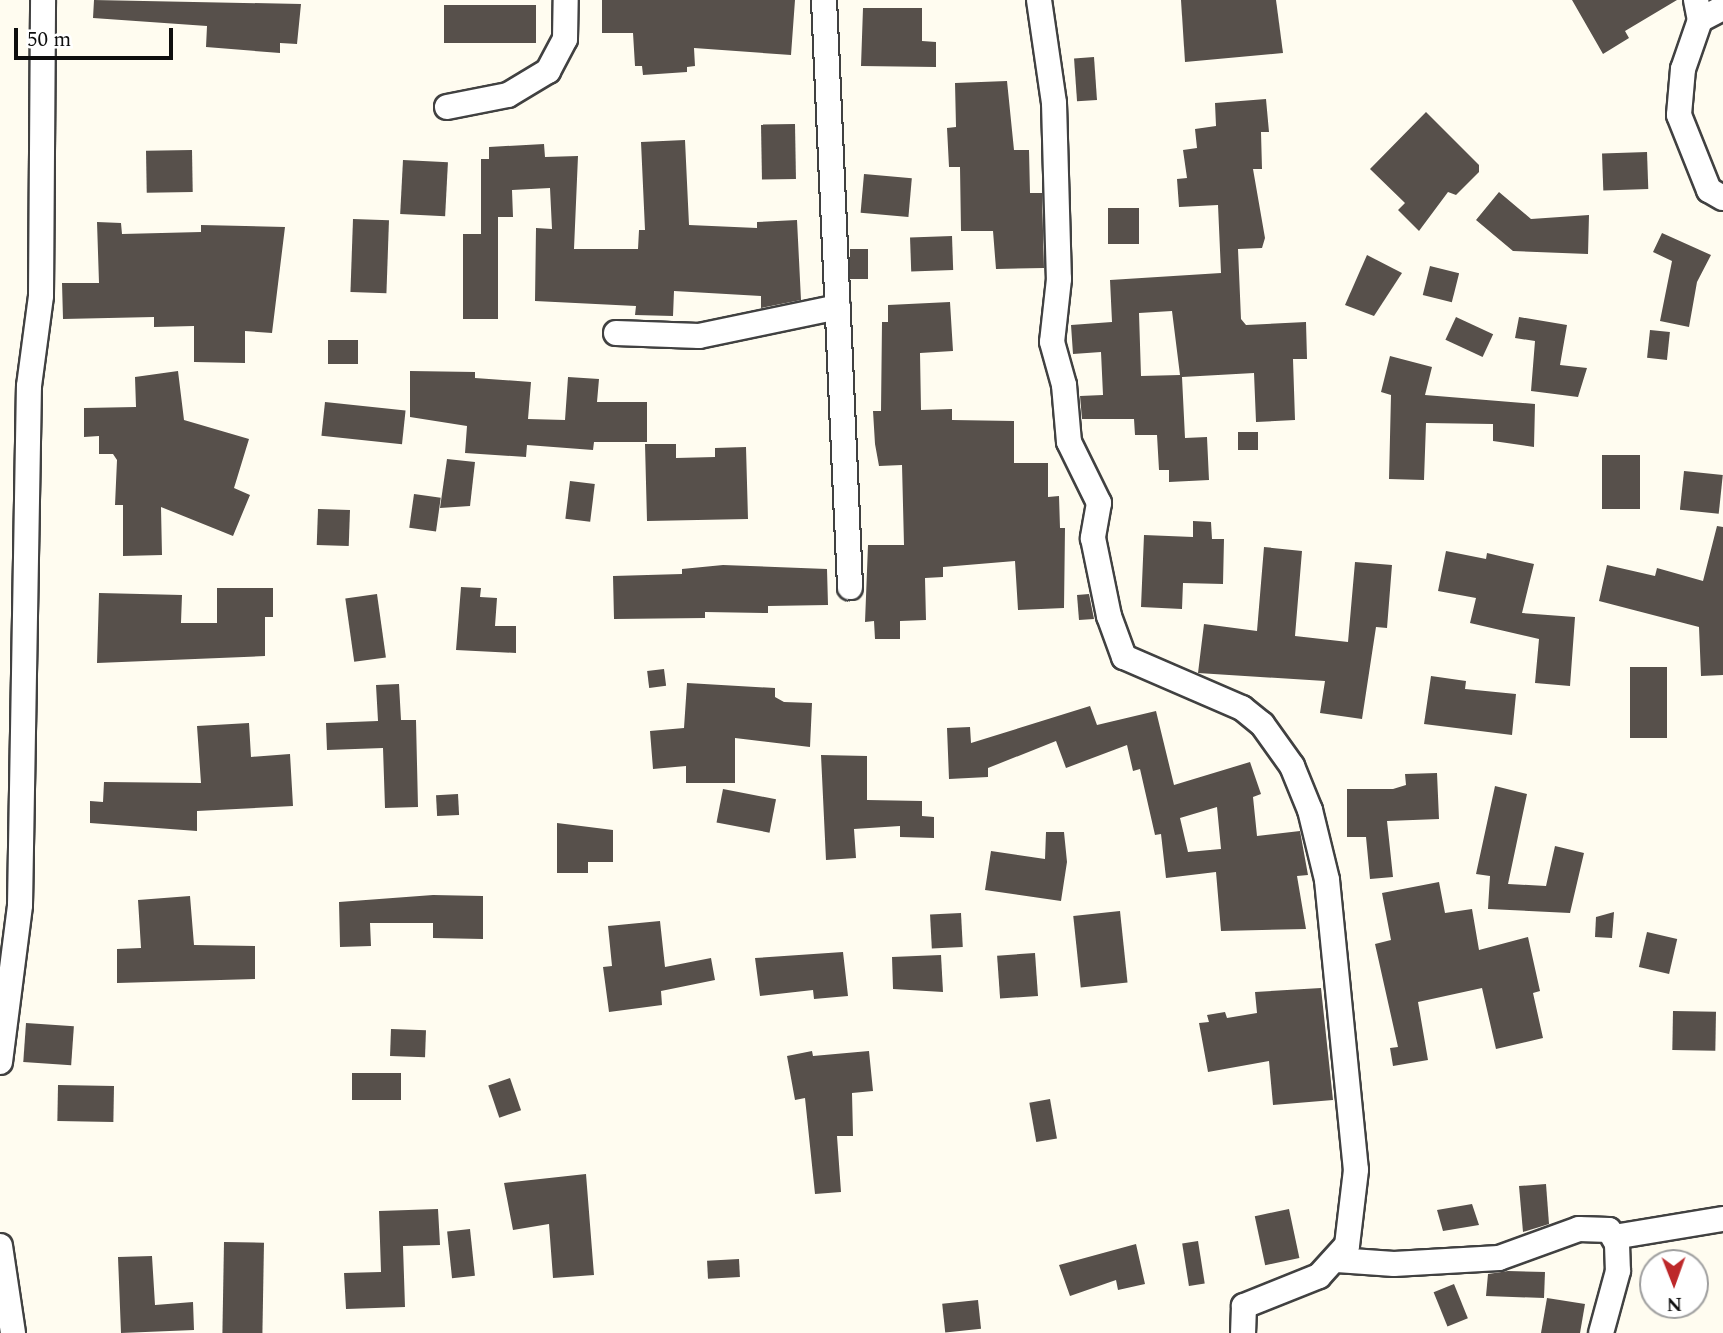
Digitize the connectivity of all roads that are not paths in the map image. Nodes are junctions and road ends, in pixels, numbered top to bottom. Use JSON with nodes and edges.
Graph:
{"nodes":[{"id":1,"x":43,"y":0,"type":"edge"},
{"id":2,"x":566,"y":0,"type":"edge"},
{"id":3,"x":824,"y":0,"type":"edge"},
{"id":4,"x":1039,"y":0,"type":"edge"},
{"id":5,"x":1723,"y":8,"type":"edge"},
{"id":6,"x":1698,"y":10,"type":"edge"},
{"id":7,"x":446,"y":107,"type":"dead end"},
{"id":8,"x":1723,"y":198,"type":"edge"},
{"id":9,"x":838,"y":307,"type":"junction"},
{"id":10,"x":617,"y":333,"type":"dead end"},
{"id":11,"x":850,"y":587,"type":"dead end"},
{"id":12,"x":0,"y":1062,"type":"edge"},
{"id":13,"x":1723,"y":1219,"type":"edge"},
{"id":14,"x":1614,"y":1237,"type":"junction"},
{"id":15,"x":0,"y":1246,"type":"edge"},
{"id":16,"x":1337,"y":1261,"type":"junction"},
{"id":17,"x":13,"y":1333,"type":"edge"},
{"id":18,"x":1243,"y":1333,"type":"edge"},
{"id":19,"x":1601,"y":1333,"type":"edge"}],
"edges":[{"from":1,"to":12,"type":"street"},
{"from":2,"to":7,"type":"street"},
{"from":3,"to":9,"type":"street"},
{"from":4,"to":16,"type":"street"},
{"from":5,"to":6,"type":"street"},
{"from":6,"to":8,"type":"street"},
{"from":9,"to":10,"type":"street"},
{"from":9,"to":11,"type":"street"},
{"from":13,"to":14,"type":"street"},
{"from":14,"to":16,"type":"street"},
{"from":14,"to":19,"type":"street"},
{"from":15,"to":17,"type":"street"},
{"from":16,"to":18,"type":"street"}]}
